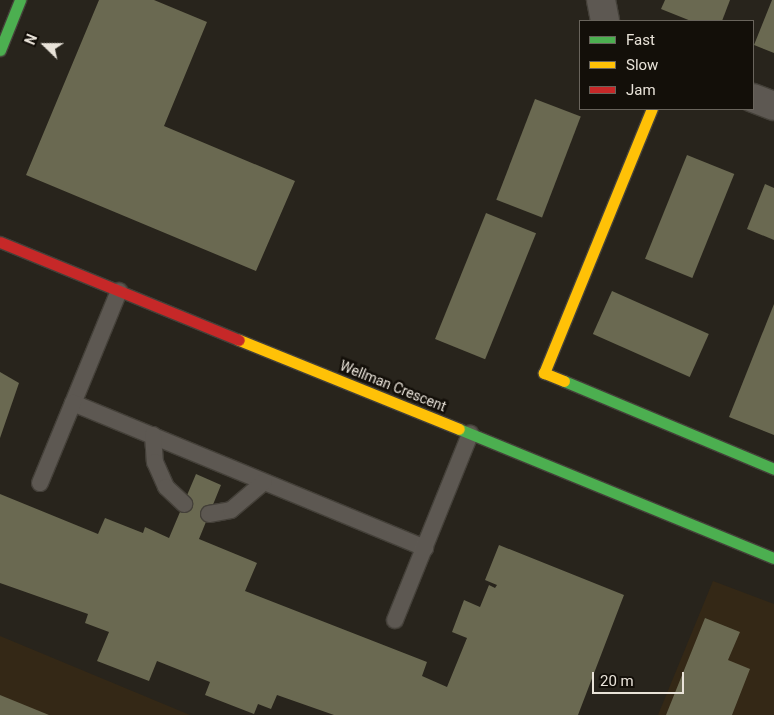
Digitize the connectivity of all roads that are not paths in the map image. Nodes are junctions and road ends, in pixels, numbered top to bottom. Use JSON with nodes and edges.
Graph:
{"nodes":[{"id":1,"x":20,"y":0,"type":"edge"},
{"id":2,"x":602,"y":0,"type":"edge"},
{"id":3,"x":605,"y":20,"type":"edge"},
{"id":4,"x":0,"y":50,"type":"edge"},
{"id":5,"x":754,"y":98,"type":"edge"},
{"id":6,"x":774,"y":106,"type":"edge"},
{"id":7,"x":652,"y":110,"type":"edge"},
{"id":8,"x":0,"y":242,"type":"edge"},
{"id":9,"x":118,"y":291,"type":"junction"},
{"id":10,"x":73,"y":403,"type":"junction"},
{"id":11,"x":470,"y":434,"type":"junction"},
{"id":12,"x":153,"y":435,"type":"junction"},
{"id":13,"x":774,"y":469,"type":"edge"},
{"id":14,"x":264,"y":482,"type":"junction"},
{"id":15,"x":40,"y":483,"type":"dead end"},
{"id":16,"x":184,"y":504,"type":"dead end"},
{"id":17,"x":209,"y":514,"type":"dead end"},
{"id":18,"x":426,"y":548,"type":"junction"},
{"id":19,"x":774,"y":558,"type":"edge"},
{"id":20,"x":395,"y":620,"type":"dead end"}],
"edges":[{"from":1,"to":4,"type":"street"},
{"from":2,"to":3,"type":"street"},
{"from":5,"to":6,"type":"street"},
{"from":7,"to":13,"type":"street"},
{"from":8,"to":9,"type":"street","name":"Wellman Crescent"},
{"from":9,"to":10,"type":"lane"},
{"from":9,"to":11,"type":"street","name":"Wellman Crescent"},
{"from":10,"to":12,"type":"lane"},
{"from":10,"to":15,"type":"lane"},
{"from":11,"to":18,"type":"lane"},
{"from":11,"to":19,"type":"street","name":"Wellman Crescent"},
{"from":12,"to":14,"type":"lane"},
{"from":12,"to":16,"type":"lane"},
{"from":14,"to":17,"type":"lane"},
{"from":14,"to":18,"type":"lane"},
{"from":18,"to":20,"type":"lane"}]}
